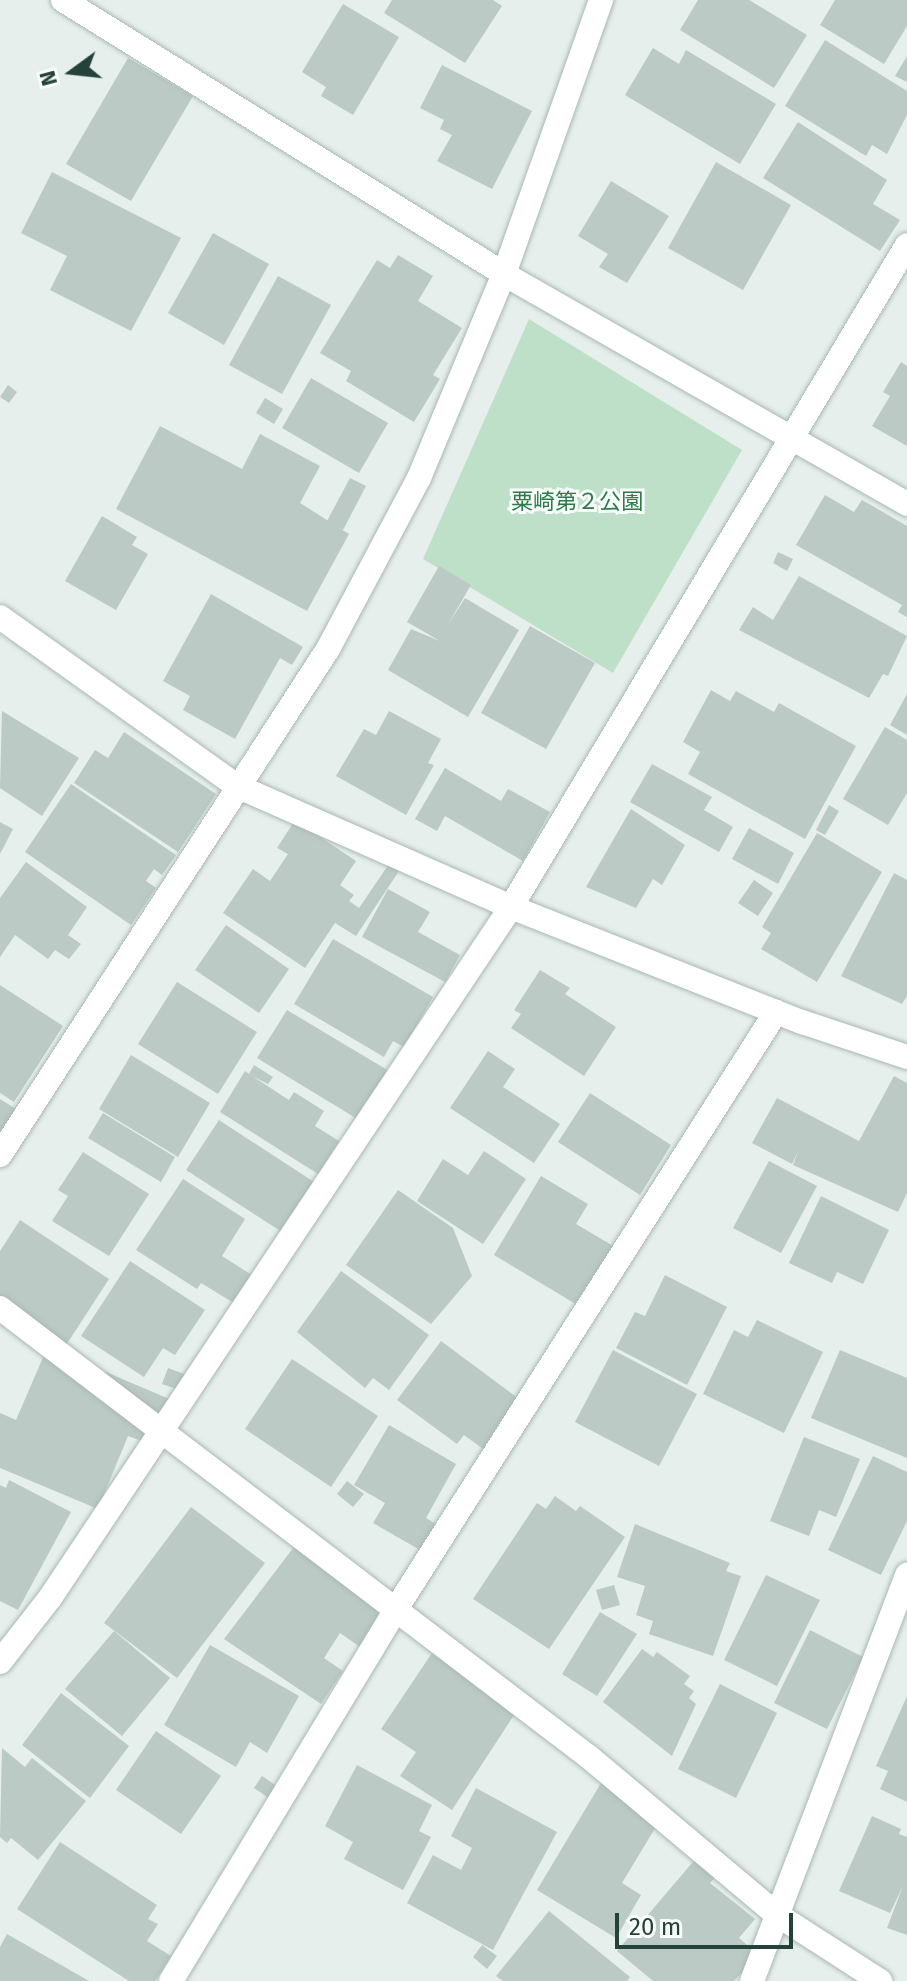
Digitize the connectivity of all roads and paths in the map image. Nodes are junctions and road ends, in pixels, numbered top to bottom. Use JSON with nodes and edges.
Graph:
{"nodes":[{"id":1,"x":63,"y":0,"type":"edge"},
{"id":2,"x":601,"y":0,"type":"edge"},
{"id":3,"x":907,"y":245,"type":"edge"},
{"id":4,"x":504,"y":274,"type":"junction"},
{"id":5,"x":795,"y":439,"type":"junction"},
{"id":6,"x":907,"y":504,"type":"edge"},
{"id":7,"x":0,"y":617,"type":"edge"},
{"id":8,"x":237,"y":786,"type":"junction"},
{"id":9,"x":511,"y":907,"type":"junction"},
{"id":10,"x":776,"y":1012,"type":"junction"},
{"id":11,"x":907,"y":1057,"type":"edge"},
{"id":12,"x":0,"y":1155,"type":"edge"},
{"id":13,"x":0,"y":1308,"type":"edge"},
{"id":14,"x":163,"y":1430,"type":"junction"},
{"id":15,"x":907,"y":1575,"type":"edge"},
{"id":16,"x":396,"y":1609,"type":"junction"},
{"id":17,"x":0,"y":1662,"type":"edge"},
{"id":18,"x":776,"y":1914,"type":"junction"},
{"id":19,"x":171,"y":1981,"type":"edge"},
{"id":20,"x":752,"y":1981,"type":"edge"},
{"id":21,"x":880,"y":1981,"type":"edge"}],
"edges":[{"from":1,"to":4,"type":"street"},
{"from":2,"to":4,"type":"street"},
{"from":3,"to":5,"type":"street"},
{"from":4,"to":5,"type":"street"},
{"from":4,"to":8,"type":"street"},
{"from":5,"to":6,"type":"street"},
{"from":5,"to":9,"type":"street"},
{"from":7,"to":8,"type":"street"},
{"from":8,"to":9,"type":"street"},
{"from":8,"to":12,"type":"street"},
{"from":9,"to":10,"type":"street"},
{"from":9,"to":14,"type":"street"},
{"from":10,"to":11,"type":"street"},
{"from":10,"to":16,"type":"street"},
{"from":13,"to":14,"type":"street"},
{"from":14,"to":16,"type":"street"},
{"from":14,"to":17,"type":"street"},
{"from":15,"to":18,"type":"street"},
{"from":16,"to":18,"type":"street"},
{"from":16,"to":19,"type":"street"},
{"from":18,"to":20,"type":"street"},
{"from":18,"to":21,"type":"street"}]}
